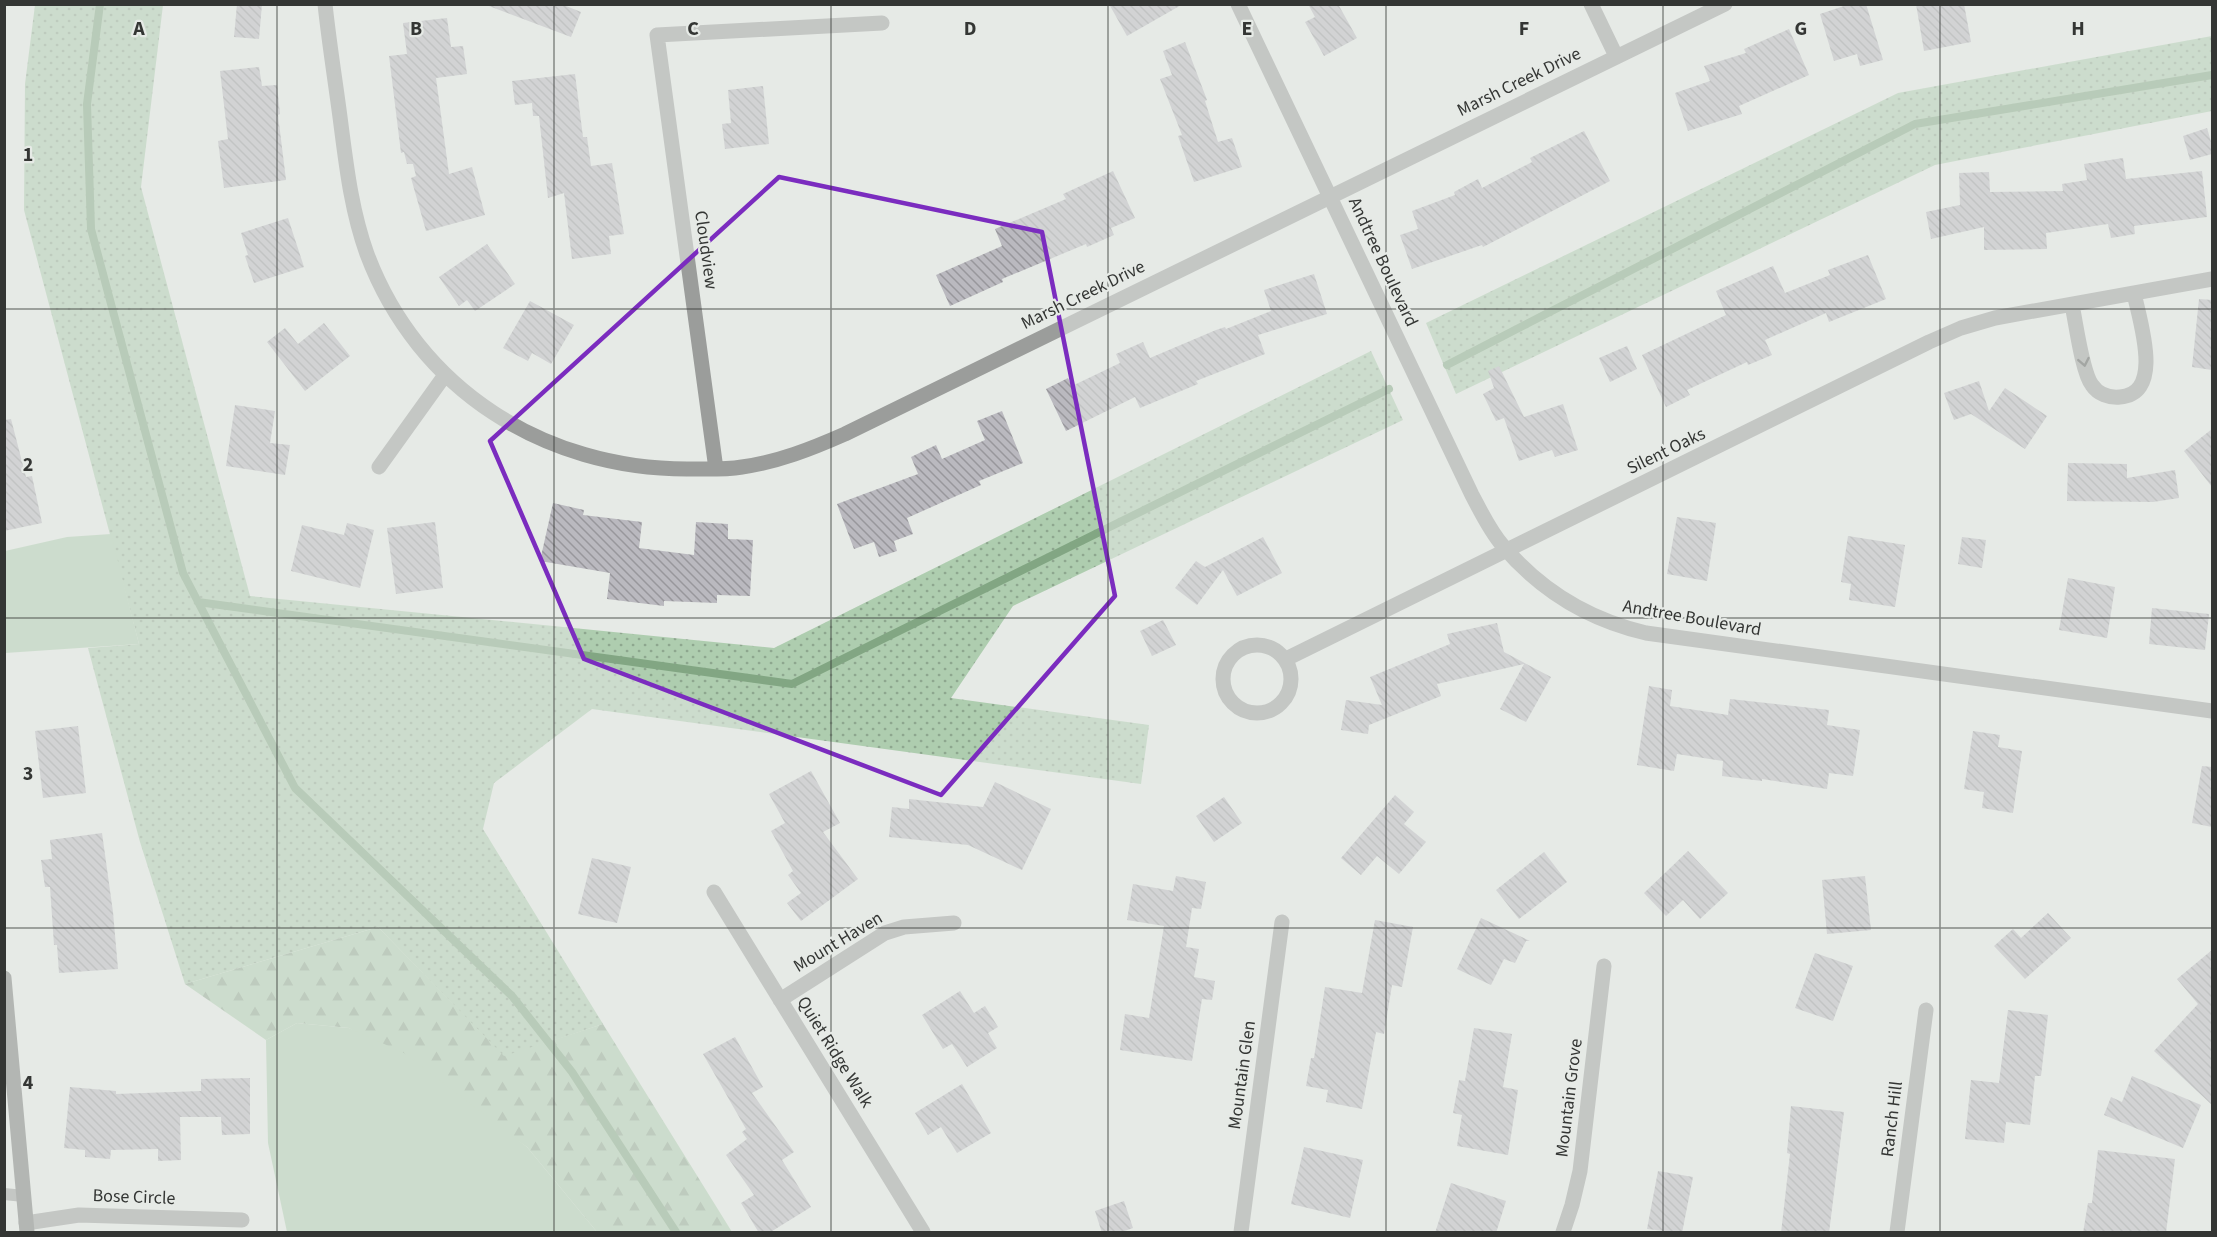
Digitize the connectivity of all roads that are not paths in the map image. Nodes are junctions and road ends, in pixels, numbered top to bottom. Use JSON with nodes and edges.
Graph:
{"nodes":[{"id":1,"x":326,"y":4,"type":"edge"},
{"id":2,"x":1238,"y":4,"type":"edge"},
{"id":3,"x":1591,"y":4,"type":"edge"},
{"id":4,"x":1725,"y":4,"type":"edge"},
{"id":5,"x":882,"y":23,"type":"dead end"},
{"id":6,"x":1616,"y":56,"type":"junction"},
{"id":7,"x":1330,"y":195,"type":"junction"},
{"id":8,"x":2212,"y":279,"type":"edge"},
{"id":9,"x":2134,"y":293,"type":"junction"},
{"id":10,"x":2073,"y":305,"type":"junction"},
{"id":11,"x":445,"y":375,"type":"junction"},
{"id":12,"x":379,"y":467,"type":"dead end"},
{"id":13,"x":716,"y":469,"type":"junction"},
{"id":14,"x":1507,"y":551,"type":"junction"},
{"id":15,"x":1286,"y":659,"type":"junction"},
{"id":16,"x":2212,"y":711,"type":"edge"},
{"id":17,"x":714,"y":892,"type":"dead end"},
{"id":18,"x":1282,"y":922,"type":"dead end"},
{"id":19,"x":954,"y":923,"type":"dead end"},
{"id":20,"x":1604,"y":966,"type":"dead end"},
{"id":21,"x":4,"y":978,"type":"edge"},
{"id":22,"x":780,"y":1000,"type":"junction"},
{"id":23,"x":1926,"y":1010,"type":"dead end"},
{"id":24,"x":6,"y":1021,"type":"edge"},
{"id":25,"x":4,"y":1194,"type":"edge"},
{"id":26,"x":24,"y":1196,"type":"junction"},
{"id":27,"x":242,"y":1220,"type":"dead end"},
{"id":28,"x":27,"y":1228,"type":"edge"},
{"id":29,"x":923,"y":1233,"type":"edge"},
{"id":30,"x":1241,"y":1233,"type":"edge"},
{"id":31,"x":1563,"y":1233,"type":"edge"},
{"id":32,"x":1897,"y":1233,"type":"edge"}],
"edges":[{"from":1,"to":11,"type":"street","name":"Marsh Creek Drive"},
{"from":2,"to":7,"type":"street","name":"Andtree Boulevard"},
{"from":3,"to":6,"type":"street"},
{"from":4,"to":6,"type":"street","name":"Marsh Creek Drive"},
{"from":5,"to":13,"type":"street","name":"Cloudview"},
{"from":6,"to":7,"type":"street","name":"Marsh Creek Drive"},
{"from":7,"to":13,"type":"street","name":"Marsh Creek Drive"},
{"from":7,"to":14,"type":"street","name":"Andtree Boulevard"},
{"from":8,"to":9,"type":"street","name":"Silent Oaks"},
{"from":9,"to":10,"type":"street","name":"Silent Oaks"},
{"from":10,"to":9,"type":"street","one_way":true},
{"from":10,"to":14,"type":"street","name":"Silent Oaks"},
{"from":11,"to":12,"type":"street"},
{"from":11,"to":13,"type":"street","name":"Marsh Creek Drive"},
{"from":14,"to":15,"type":"street","name":"Silent Oaks"},
{"from":14,"to":16,"type":"street","name":"Andtree Boulevard"},
{"from":15,"to":15,"type":"street"},
{"from":17,"to":22,"type":"street","name":"Quiet Ridge Walk"},
{"from":18,"to":30,"type":"street","name":"Mountain Glen"},
{"from":19,"to":22,"type":"street","name":"Mount Haven"},
{"from":20,"to":31,"type":"street","name":"Mountain Grove"},
{"from":21,"to":24,"type":"street"},
{"from":22,"to":29,"type":"street","name":"Quiet Ridge Walk"},
{"from":23,"to":32,"type":"street","name":"Ranch Hill"},
{"from":24,"to":26,"type":"street"},
{"from":25,"to":26,"type":"lane"},
{"from":26,"to":28,"type":"street"},
{"from":27,"to":28,"type":"street","name":"Bose Circle"}]}
